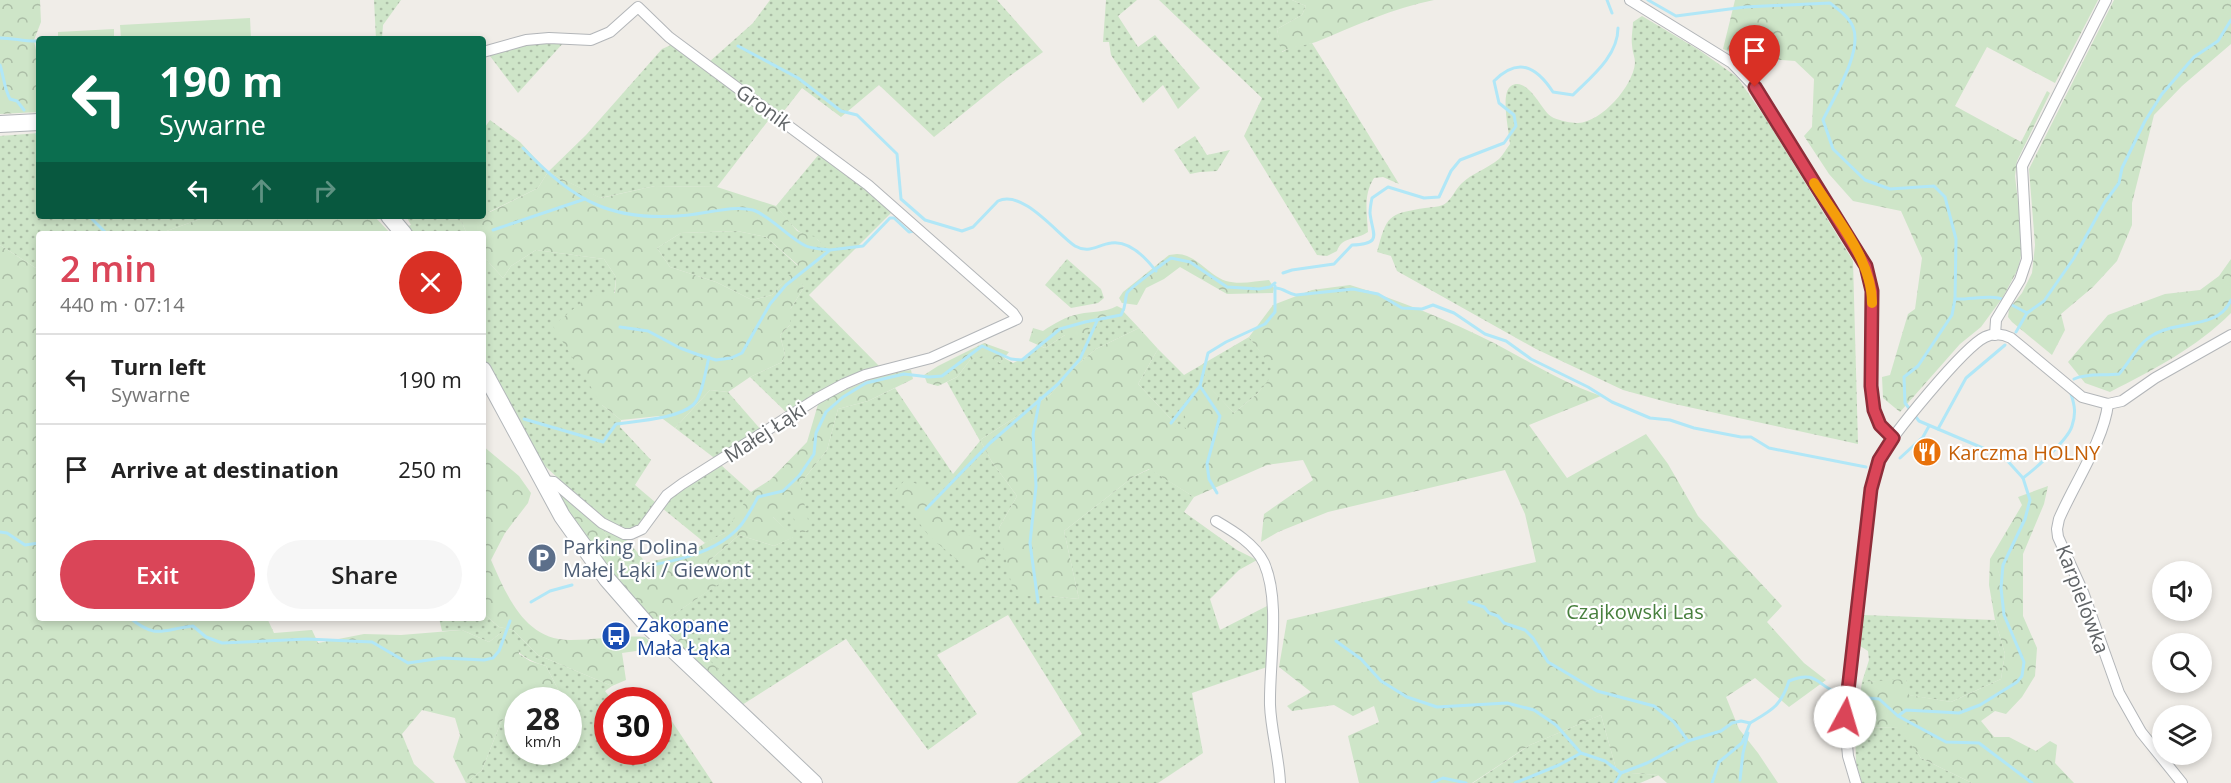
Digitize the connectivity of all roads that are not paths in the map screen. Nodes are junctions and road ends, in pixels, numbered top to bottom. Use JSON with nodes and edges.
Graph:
{"nodes":[{"id":1,"x":2106,"y":0,"type":"edge"},
{"id":2,"x":1632,"y":2,"type":"edge"},
{"id":3,"x":486,"y":51,"type":"edge"},
{"id":4,"x":36,"y":122,"type":"edge"},
{"id":5,"x":0,"y":123,"type":"edge"},
{"id":6,"x":392,"y":219,"type":"edge"},
{"id":7,"x":402,"y":231,"type":"edge"},
{"id":8,"x":1017,"y":319,"type":"joint"},
{"id":9,"x":1995,"y":335,"type":"junction"},
{"id":10,"x":2231,"y":335,"type":"edge"},
{"id":11,"x":486,"y":376,"type":"edge"},
{"id":12,"x":2108,"y":404,"type":"junction"},
{"id":13,"x":1893,"y":438,"type":"junction"},
{"id":14,"x":542,"y":481,"type":"junction"},
{"id":15,"x":1216,"y":520,"type":"dead end"},
{"id":16,"x":814,"y":783,"type":"edge"},
{"id":17,"x":1280,"y":783,"type":"edge"},
{"id":18,"x":1856,"y":783,"type":"edge"},
{"id":19,"x":2182,"y":783,"type":"edge"}],
"edges":[{"from":1,"to":9,"type":"street"},
{"from":2,"to":13,"type":"street"},
{"from":3,"to":8,"type":"street","name":"Gronik"},
{"from":4,"to":5,"type":"main road"},
{"from":6,"to":7,"type":"main road"},
{"from":8,"to":14,"type":"street","name":"Małej Łąki"},
{"from":9,"to":12,"type":"street"},
{"from":9,"to":13,"type":"street"},
{"from":10,"to":12,"type":"street"},
{"from":11,"to":14,"type":"main road"},
{"from":12,"to":19,"type":"street","name":"Karpielówka"},
{"from":13,"to":18,"type":"street"},
{"from":14,"to":16,"type":"main road"},
{"from":15,"to":17,"type":"street"}]}
